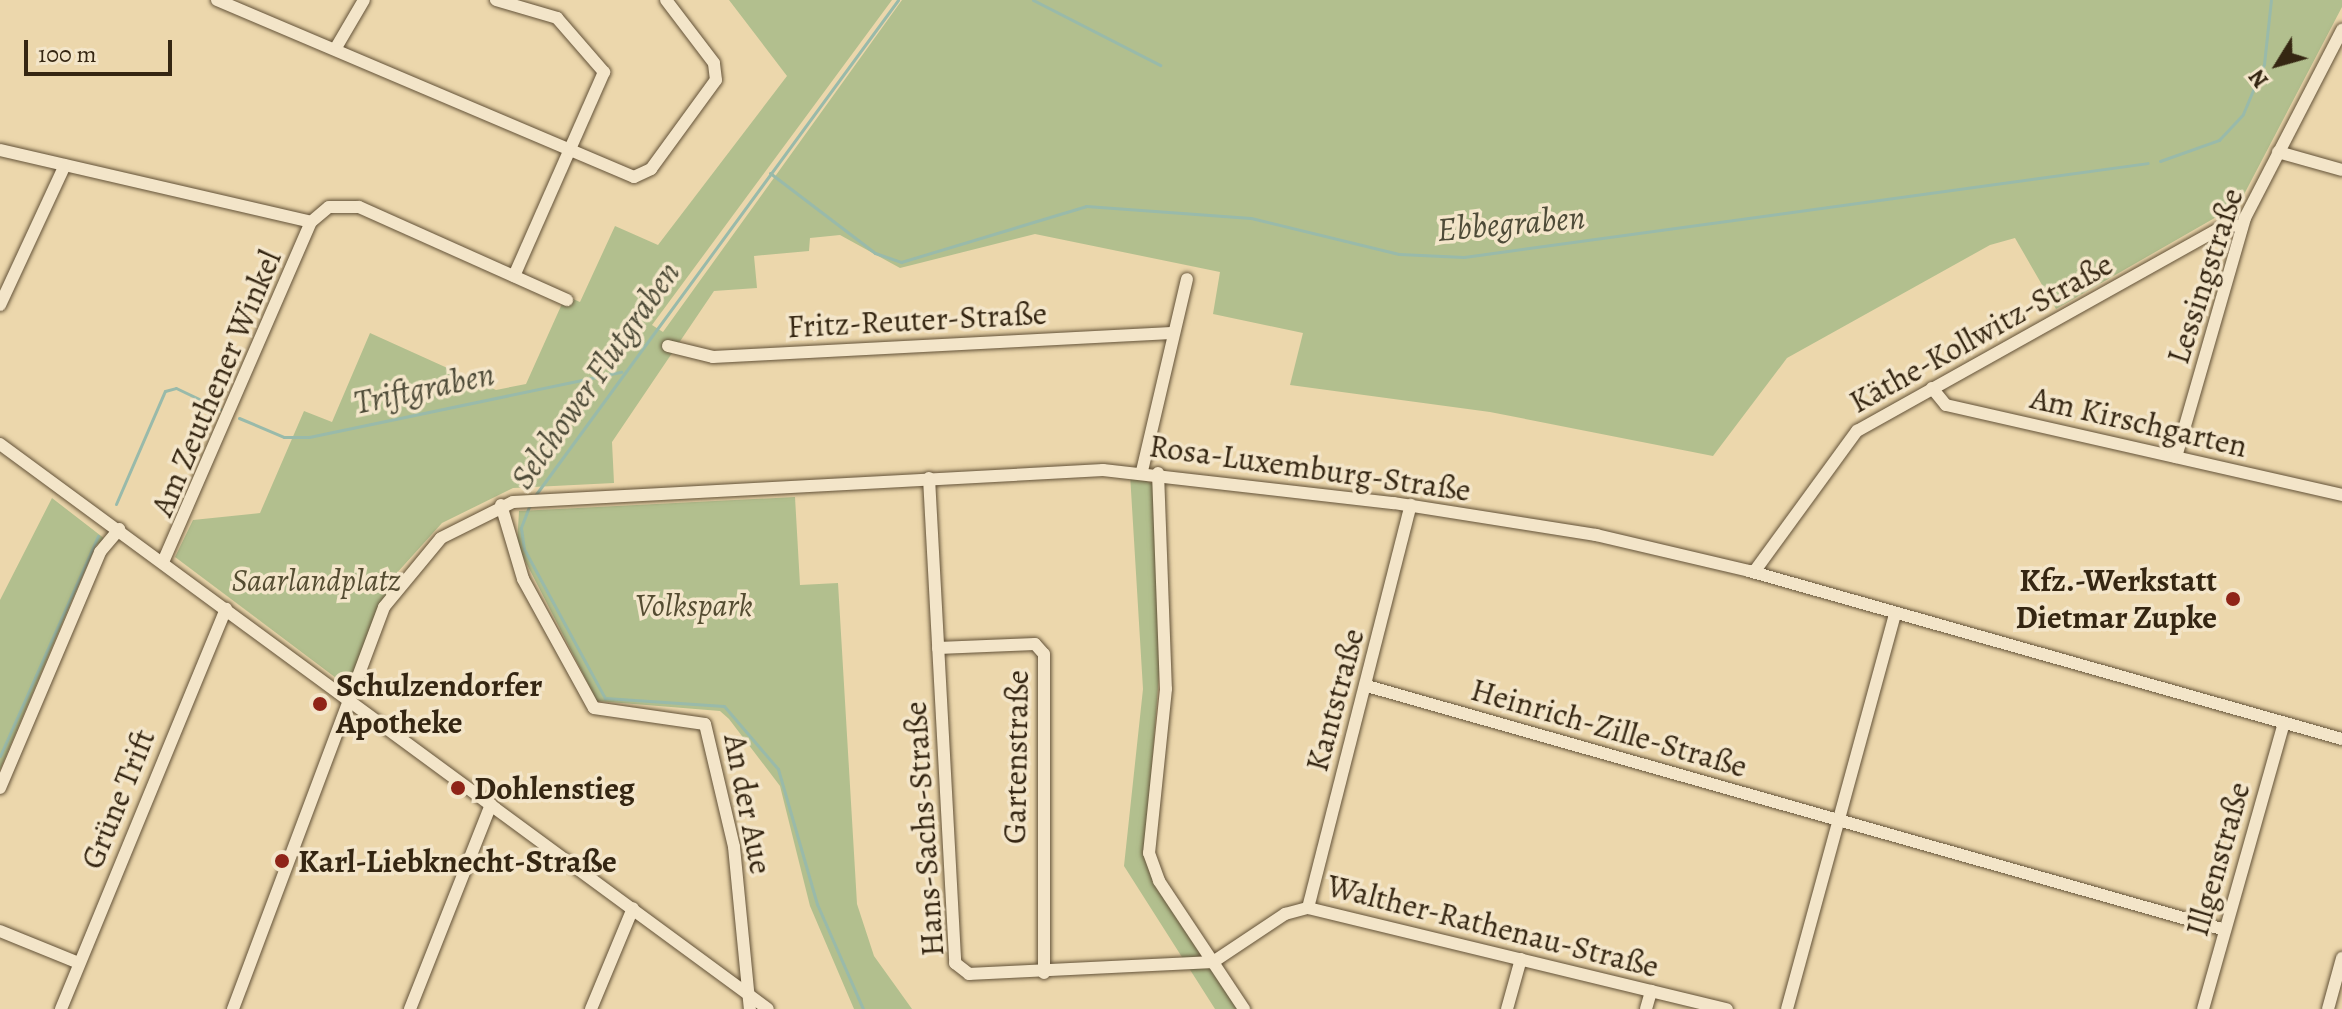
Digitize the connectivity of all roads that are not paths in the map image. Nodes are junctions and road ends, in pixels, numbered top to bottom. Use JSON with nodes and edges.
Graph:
{"nodes":[{"id":1,"x":217,"y":0,"type":"edge"},
{"id":2,"x":364,"y":0,"type":"edge"},
{"id":3,"x":496,"y":0,"type":"edge"},
{"id":4,"x":666,"y":0,"type":"edge"},
{"id":5,"x":2342,"y":30,"type":"edge"},
{"id":6,"x":337,"y":46,"type":"junction"},
{"id":7,"x":0,"y":150,"type":"edge"},
{"id":8,"x":572,"y":151,"type":"junction"},
{"id":9,"x":2278,"y":152,"type":"junction"},
{"id":10,"x":65,"y":165,"type":"junction"},
{"id":11,"x":2342,"y":170,"type":"edge"},
{"id":12,"x":311,"y":222,"type":"junction"},
{"id":13,"x":2242,"y":227,"type":"junction"},
{"id":14,"x":514,"y":276,"type":"junction"},
{"id":15,"x":1187,"y":279,"type":"dead end"},
{"id":16,"x":567,"y":300,"type":"dead end"},
{"id":17,"x":0,"y":305,"type":"edge"},
{"id":18,"x":1171,"y":333,"type":"junction"},
{"id":19,"x":668,"y":346,"type":"dead end"},
{"id":20,"x":1932,"y":388,"type":"junction"},
{"id":21,"x":0,"y":444,"type":"edge"},
{"id":22,"x":2176,"y":457,"type":"junction"},
{"id":23,"x":1142,"y":471,"type":"junction"},
{"id":24,"x":1158,"y":473,"type":"junction"},
{"id":25,"x":929,"y":478,"type":"junction"},
{"id":26,"x":2342,"y":495,"type":"edge"},
{"id":27,"x":501,"y":505,"type":"junction"},
{"id":28,"x":1411,"y":505,"type":"junction"},
{"id":29,"x":119,"y":529,"type":"junction"},
{"id":30,"x":163,"y":562,"type":"junction"},
{"id":31,"x":1754,"y":572,"type":"junction"},
{"id":32,"x":226,"y":609,"type":"junction"},
{"id":33,"x":1895,"y":613,"type":"junction"},
{"id":34,"x":938,"y":648,"type":"junction"},
{"id":35,"x":1367,"y":686,"type":"junction"},
{"id":36,"x":348,"y":700,"type":"junction"},
{"id":37,"x":2284,"y":723,"type":"junction"},
{"id":38,"x":2342,"y":739,"type":"edge"},
{"id":39,"x":0,"y":788,"type":"edge"},
{"id":40,"x":491,"y":804,"type":"junction"},
{"id":41,"x":1837,"y":820,"type":"junction"},
{"id":42,"x":633,"y":908,"type":"junction"},
{"id":43,"x":1308,"y":908,"type":"junction"},
{"id":44,"x":2225,"y":930,"type":"junction"},
{"id":45,"x":0,"y":931,"type":"edge"},
{"id":46,"x":2342,"y":958,"type":"edge"},
{"id":47,"x":1521,"y":959,"type":"junction"},
{"id":48,"x":1213,"y":962,"type":"junction"},
{"id":49,"x":79,"y":963,"type":"junction"},
{"id":50,"x":1044,"y":973,"type":"junction"},
{"id":51,"x":1651,"y":991,"type":"junction"},
{"id":52,"x":748,"y":994,"type":"junction"},
{"id":53,"x":61,"y":1009,"type":"edge"},
{"id":54,"x":233,"y":1009,"type":"edge"},
{"id":55,"x":410,"y":1009,"type":"edge"},
{"id":56,"x":591,"y":1009,"type":"edge"},
{"id":57,"x":750,"y":1009,"type":"edge"},
{"id":58,"x":768,"y":1009,"type":"edge"},
{"id":59,"x":1244,"y":1009,"type":"edge"},
{"id":60,"x":1507,"y":1009,"type":"edge"},
{"id":61,"x":1646,"y":1009,"type":"edge"},
{"id":62,"x":1727,"y":1009,"type":"edge"},
{"id":63,"x":1787,"y":1009,"type":"edge"},
{"id":64,"x":2203,"y":1009,"type":"edge"},
{"id":65,"x":2328,"y":1009,"type":"edge"}],
"edges":[{"from":1,"to":6,"type":"street"},
{"from":2,"to":6,"type":"street"},
{"from":3,"to":8,"type":"street"},
{"from":4,"to":8,"type":"street"},
{"from":5,"to":9,"type":"street","name":"Lessingstraße"},
{"from":6,"to":8,"type":"street"},
{"from":7,"to":10,"type":"street","name":"Am Zeuthener Winkel"},
{"from":8,"to":14,"type":"street"},
{"from":9,"to":11,"type":"street"},
{"from":9,"to":13,"type":"street","name":"Lessingstraße"},
{"from":10,"to":12,"type":"street","name":"Am Zeuthener Winkel"},
{"from":10,"to":17,"type":"street"},
{"from":12,"to":14,"type":"street","name":"Am Zeuthener Winkel"},
{"from":12,"to":30,"type":"street","name":"Am Zeuthener Winkel"},
{"from":13,"to":20,"type":"street","name":"Käthe-Kollwitz-Straße"},
{"from":13,"to":22,"type":"street","name":"Lessingstraße"},
{"from":14,"to":16,"type":"street","name":"Am Zeuthener Winkel"},
{"from":15,"to":18,"type":"street"},
{"from":18,"to":19,"type":"street","name":"Fritz-Reuter-Straße"},
{"from":18,"to":23,"type":"street"},
{"from":20,"to":22,"type":"street","name":"Am Kirschgarten"},
{"from":20,"to":31,"type":"street","name":"Käthe-Kollwitz-Straße"},
{"from":21,"to":29,"type":"street"},
{"from":22,"to":26,"type":"street","name":"Am Kirschgarten"},
{"from":23,"to":24,"type":"street","name":"Rosa-Luxemburg-Straße"},
{"from":23,"to":25,"type":"street","name":"Rosa-Luxemburg-Straße"},
{"from":24,"to":28,"type":"street","name":"Rosa-Luxemburg-Straße"},
{"from":24,"to":48,"type":"street"},
{"from":25,"to":27,"type":"street","name":"Rosa-Luxemburg-Straße"},
{"from":25,"to":34,"type":"street","name":"Hans-Sachs-Straße"},
{"from":27,"to":36,"type":"street","name":"Rosa-Luxemburg-Straße"},
{"from":27,"to":52,"type":"street","name":"An der Aue"},
{"from":28,"to":31,"type":"street","name":"Rosa-Luxemburg-Straße"},
{"from":28,"to":35,"type":"street","name":"Kantstraße"},
{"from":29,"to":30,"type":"street"},
{"from":29,"to":39,"type":"street"},
{"from":30,"to":32,"type":"street"},
{"from":31,"to":33,"type":"street","name":"Rosa-Luxemburg-Straße"},
{"from":32,"to":36,"type":"street"},
{"from":32,"to":49,"type":"street","name":"Grüne Trift"},
{"from":33,"to":37,"type":"street","name":"Rosa-Luxemburg-Straße"},
{"from":33,"to":41,"type":"street"},
{"from":34,"to":50,"type":"street","name":"Hans-Sachs-Straße"},
{"from":34,"to":50,"type":"street","name":"Gartenstraße"},
{"from":35,"to":41,"type":"street","name":"Heinrich-Zille-Straße"},
{"from":35,"to":43,"type":"street","name":"Kantstraße"},
{"from":36,"to":40,"type":"street"},
{"from":36,"to":54,"type":"street"},
{"from":37,"to":38,"type":"street","name":"Rosa-Luxemburg-Straße"},
{"from":37,"to":44,"type":"street","name":"Illgenstraße"},
{"from":40,"to":42,"type":"street"},
{"from":40,"to":55,"type":"street"},
{"from":41,"to":44,"type":"street","name":"Heinrich-Zille-Straße"},
{"from":41,"to":63,"type":"street"},
{"from":42,"to":52,"type":"street"},
{"from":42,"to":56,"type":"street"},
{"from":43,"to":47,"type":"street","name":"Walther-Rathenau-Straße"},
{"from":43,"to":48,"type":"street","name":"Walther-Rathenau-Straße"},
{"from":44,"to":64,"type":"street","name":"Illgenstraße"},
{"from":45,"to":49,"type":"street"},
{"from":46,"to":65,"type":"street"},
{"from":47,"to":51,"type":"street","name":"Walther-Rathenau-Straße"},
{"from":47,"to":60,"type":"street"},
{"from":48,"to":50,"type":"street","name":"Hans-Sachs-Straße"},
{"from":48,"to":59,"type":"street"},
{"from":49,"to":53,"type":"street","name":"Grüne Trift"},
{"from":51,"to":61,"type":"street"},
{"from":51,"to":62,"type":"street","name":"Walther-Rathenau-Straße"},
{"from":52,"to":57,"type":"street"},
{"from":52,"to":58,"type":"street"}]}
